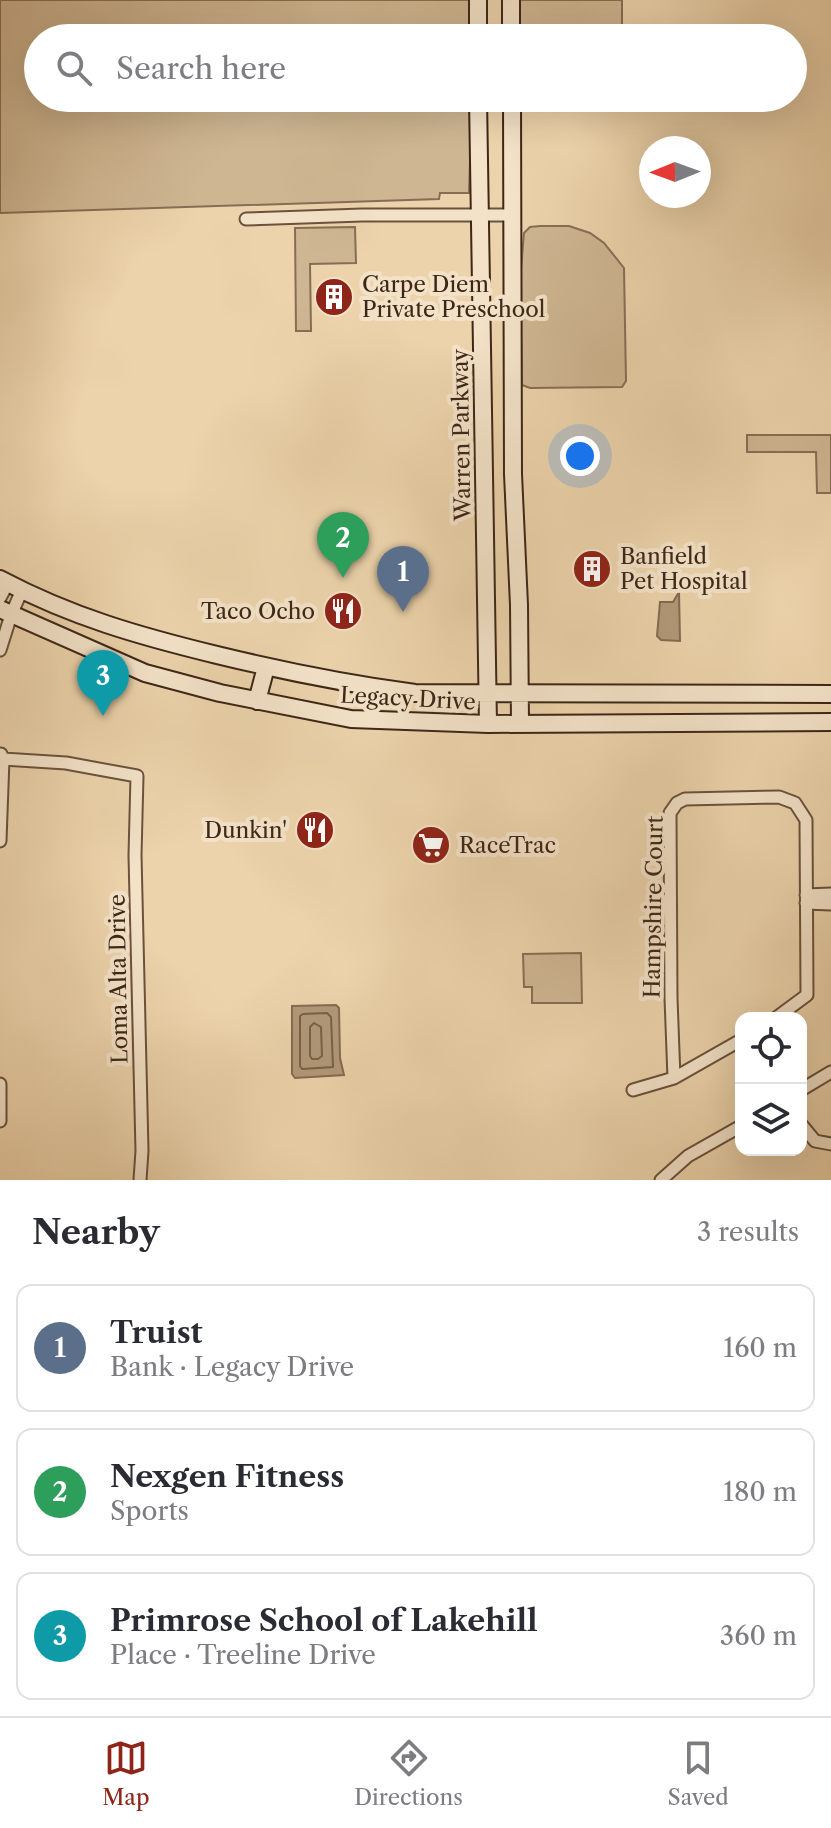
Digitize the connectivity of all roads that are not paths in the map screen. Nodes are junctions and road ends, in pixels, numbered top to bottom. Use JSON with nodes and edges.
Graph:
{"nodes":[{"id":1,"x":478,"y":0,"type":"edge"},
{"id":2,"x":511,"y":0,"type":"edge"},
{"id":3,"x":478,"y":24,"type":"edge"},
{"id":4,"x":511,"y":24,"type":"edge"},
{"id":5,"x":478,"y":112,"type":"edge"},
{"id":6,"x":512,"y":112,"type":"edge"},
{"id":7,"x":512,"y":215,"type":"junction"},
{"id":8,"x":480,"y":216,"type":"junction"},
{"id":9,"x":246,"y":219,"type":"dead end"},
{"id":10,"x":484,"y":472,"type":"junction"},
{"id":11,"x":513,"y":474,"type":"junction"},
{"id":12,"x":8,"y":587,"type":"edge"},
{"id":13,"x":5,"y":612,"type":"edge"},
{"id":14,"x":0,"y":650,"type":"edge"},
{"id":15,"x":266,"y":667,"type":"junction"},
{"id":16,"x":487,"y":692,"type":"junction"},
{"id":17,"x":519,"y":692,"type":"junction"},
{"id":18,"x":765,"y":694,"type":"junction"},
{"id":19,"x":831,"y":694,"type":"edge"},
{"id":20,"x":257,"y":701,"type":"junction"},
{"id":21,"x":831,"y":722,"type":"edge"},
{"id":22,"x":520,"y":723,"type":"junction"},
{"id":23,"x":764,"y":723,"type":"junction"},
{"id":24,"x":488,"y":724,"type":"junction"},
{"id":25,"x":1,"y":756,"type":"edge"},
{"id":26,"x":0,"y":841,"type":"edge"},
{"id":27,"x":831,"y":894,"type":"edge"},
{"id":28,"x":806,"y":899,"type":"junction"},
{"id":29,"x":831,"y":904,"type":"edge"},
{"id":30,"x":784,"y":1012,"type":"edge"},
{"id":31,"x":735,"y":1043,"type":"edge"},
{"id":32,"x":831,"y":1072,"type":"edge"},
{"id":33,"x":674,"y":1078,"type":"junction"},
{"id":34,"x":0,"y":1084,"type":"edge"},
{"id":35,"x":807,"y":1086,"type":"edge"},
{"id":36,"x":633,"y":1090,"type":"dead end"},
{"id":37,"x":0,"y":1121,"type":"edge"},
{"id":38,"x":735,"y":1129,"type":"edge"},
{"id":39,"x":807,"y":1131,"type":"edge"},
{"id":40,"x":831,"y":1144,"type":"edge"},
{"id":41,"x":140,"y":1180,"type":"edge"},
{"id":42,"x":661,"y":1180,"type":"edge"}],
"edges":[{"from":1,"to":3,"type":"main road"},
{"from":2,"to":4,"type":"main road"},
{"from":5,"to":8,"type":"main road","name":"Warren Parkway"},
{"from":6,"to":7,"type":"main road"},
{"from":7,"to":8,"type":"street"},
{"from":7,"to":11,"type":"main road"},
{"from":8,"to":9,"type":"street"},
{"from":8,"to":10,"type":"main road","name":"Warren Parkway"},
{"from":10,"to":11,"type":"main road"},
{"from":10,"to":16,"type":"main road","name":"Warren Parkway"},
{"from":11,"to":17,"type":"main road"},
{"from":12,"to":13,"type":"street"},
{"from":12,"to":15,"type":"main road","name":"Legacy Drive"},
{"from":13,"to":14,"type":"street"},
{"from":13,"to":20,"type":"main road","name":"Legacy Drive"},
{"from":15,"to":16,"type":"main road","name":"Legacy Drive"},
{"from":15,"to":20,"type":"main road"},
{"from":16,"to":17,"type":"main road","name":"Legacy Drive"},
{"from":16,"to":24,"type":"main road","name":"Warren Parkway"},
{"from":17,"to":18,"type":"main road","name":"Legacy Drive"},
{"from":17,"to":22,"type":"main road"},
{"from":18,"to":19,"type":"main road","name":"Legacy Drive"},
{"from":18,"to":23,"type":"main road"},
{"from":20,"to":24,"type":"main road","name":"Legacy Drive"},
{"from":21,"to":23,"type":"main road","name":"Legacy Drive"},
{"from":22,"to":23,"type":"main road","name":"Legacy Drive"},
{"from":22,"to":24,"type":"main road","name":"Legacy Drive"},
{"from":25,"to":26,"type":"street"},
{"from":25,"to":41,"type":"street","name":"Loma Alta Drive"},
{"from":27,"to":28,"type":"street"},
{"from":28,"to":29,"type":"street"},
{"from":28,"to":30,"type":"street","name":"Hampshire Court"},
{"from":28,"to":33,"type":"street","name":"Hampshire Court"},
{"from":31,"to":33,"type":"street"},
{"from":32,"to":35,"type":"street"},
{"from":33,"to":36,"type":"street"},
{"from":34,"to":37,"type":"street"},
{"from":38,"to":42,"type":"street"},
{"from":39,"to":40,"type":"street"}]}
